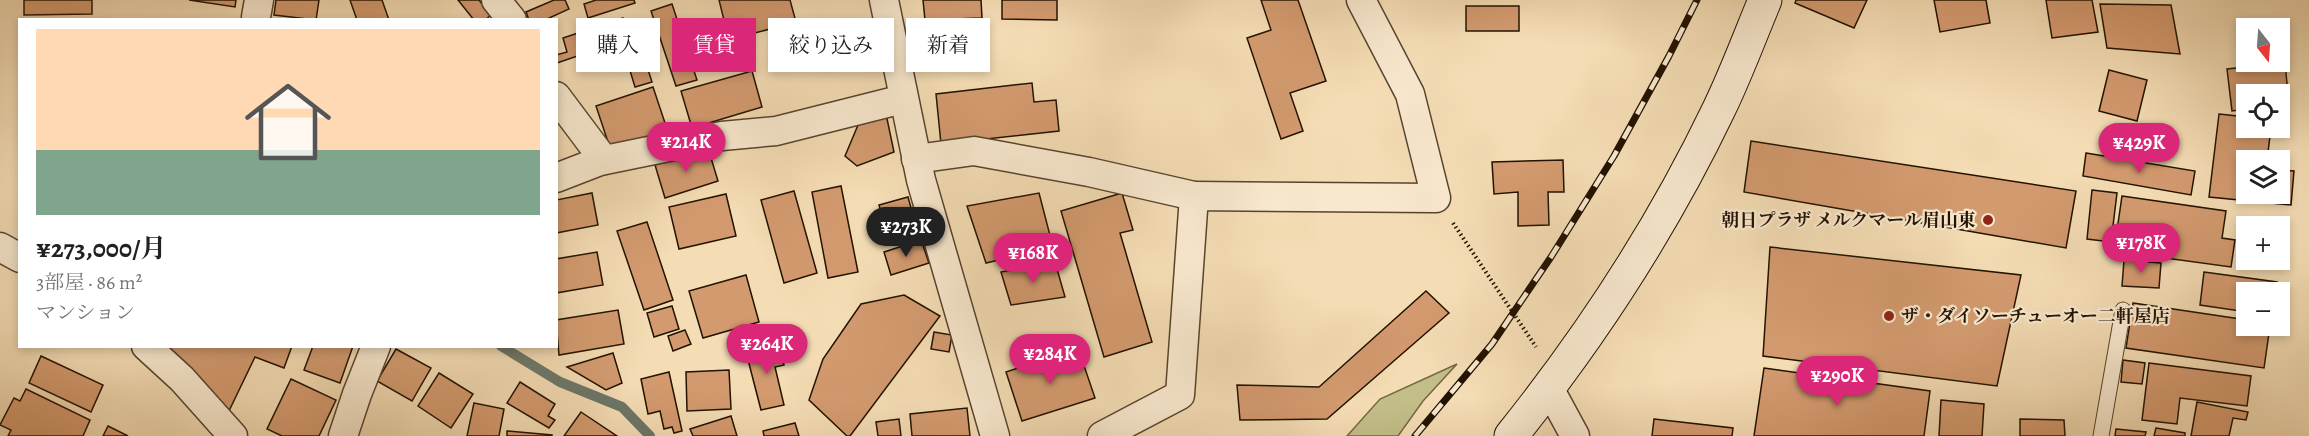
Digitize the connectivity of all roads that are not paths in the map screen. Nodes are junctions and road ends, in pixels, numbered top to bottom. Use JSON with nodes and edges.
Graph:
{"nodes":[{"id":1,"x":496,"y":0,"type":"edge"},
{"id":2,"x":884,"y":0,"type":"edge"},
{"id":3,"x":1361,"y":0,"type":"edge"},
{"id":4,"x":1765,"y":0,"type":"edge"},
{"id":5,"x":510,"y":18,"type":"edge"},
{"id":6,"x":558,"y":99,"type":"edge"},
{"id":7,"x":903,"y":99,"type":"junction"},
{"id":8,"x":916,"y":159,"type":"junction"},
{"id":9,"x":604,"y":160,"type":"junction"},
{"id":10,"x":558,"y":176,"type":"edge"},
{"id":11,"x":1194,"y":196,"type":"junction"},
{"id":12,"x":0,"y":247,"type":"edge"},
{"id":13,"x":18,"y":257,"type":"edge"},
{"id":14,"x":2123,"y":310,"type":"dead end"},
{"id":15,"x":148,"y":348,"type":"edge"},
{"id":16,"x":375,"y":348,"type":"edge"},
{"id":17,"x":1556,"y":379,"type":"junction"},
{"id":18,"x":233,"y":436,"type":"edge"},
{"id":19,"x":343,"y":436,"type":"edge"},
{"id":20,"x":994,"y":436,"type":"edge"},
{"id":21,"x":1102,"y":436,"type":"edge"},
{"id":22,"x":1511,"y":436,"type":"edge"},
{"id":23,"x":1575,"y":436,"type":"edge"},
{"id":24,"x":2101,"y":436,"type":"edge"}],
"edges":[{"from":1,"to":5,"type":"street"},
{"from":2,"to":7,"type":"street"},
{"from":3,"to":11,"type":"street"},
{"from":4,"to":17,"type":"street"},
{"from":6,"to":9,"type":"street"},
{"from":7,"to":8,"type":"street"},
{"from":7,"to":9,"type":"street"},
{"from":8,"to":11,"type":"street"},
{"from":8,"to":20,"type":"street"},
{"from":9,"to":10,"type":"street"},
{"from":11,"to":21,"type":"street"},
{"from":12,"to":13,"type":"street"},
{"from":14,"to":24,"type":"lane"},
{"from":15,"to":18,"type":"street"},
{"from":16,"to":19,"type":"street"},
{"from":17,"to":22,"type":"street"},
{"from":17,"to":23,"type":"street"}]}
